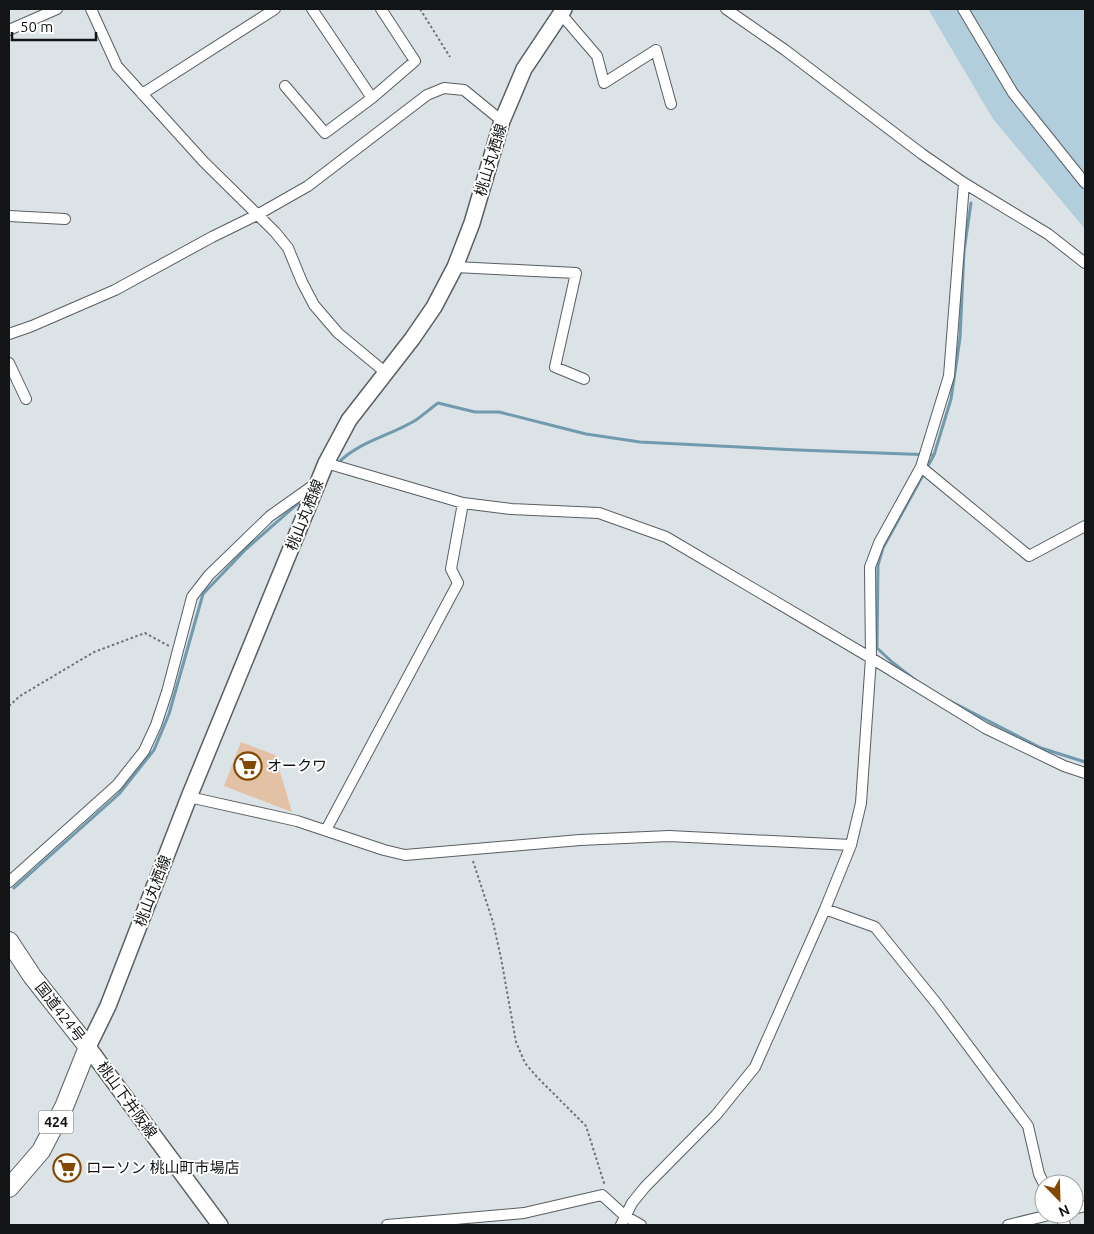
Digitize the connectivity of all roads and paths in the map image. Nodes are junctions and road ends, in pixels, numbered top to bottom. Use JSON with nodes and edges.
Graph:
{"nodes":[{"id":1,"x":57,"y":9,"type":"edge"},
{"id":2,"x":91,"y":9,"type":"edge"},
{"id":3,"x":275,"y":9,"type":"edge"},
{"id":4,"x":312,"y":9,"type":"edge"},
{"id":5,"x":381,"y":9,"type":"edge"},
{"id":6,"x":420,"y":9,"type":"edge"},
{"id":7,"x":726,"y":9,"type":"edge"},
{"id":8,"x":964,"y":9,"type":"edge"},
{"id":9,"x":563,"y":11,"type":"edge"},
{"id":10,"x":9,"y":30,"type":"edge"},
{"id":11,"x":450,"y":57,"type":"dead end"},
{"id":12,"x":285,"y":86,"type":"dead end"},
{"id":13,"x":142,"y":94,"type":"junction"},
{"id":14,"x":372,"y":98,"type":"junction"},
{"id":15,"x":671,"y":104,"type":"dead end"},
{"id":16,"x":502,"y":121,"type":"junction"},
{"id":17,"x":964,"y":183,"type":"junction"},
{"id":18,"x":1085,"y":183,"type":"edge"},
{"id":19,"x":257,"y":215,"type":"junction"},
{"id":20,"x":9,"y":216,"type":"edge"},
{"id":21,"x":65,"y":218,"type":"dead end"},
{"id":22,"x":1085,"y":263,"type":"edge"},
{"id":23,"x":455,"y":267,"type":"junction"},
{"id":24,"x":9,"y":334,"type":"edge"},
{"id":25,"x":9,"y":363,"type":"edge"},
{"id":26,"x":385,"y":372,"type":"junction"},
{"id":27,"x":584,"y":379,"type":"dead end"},
{"id":28,"x":26,"y":399,"type":"dead end"},
{"id":29,"x":326,"y":463,"type":"junction"},
{"id":30,"x":920,"y":467,"type":"junction"},
{"id":31,"x":319,"y":482,"type":"junction"},
{"id":32,"x":463,"y":503,"type":"junction"},
{"id":33,"x":1085,"y":526,"type":"edge"},
{"id":34,"x":178,"y":651,"type":"junction"},
{"id":35,"x":871,"y":658,"type":"junction"},
{"id":36,"x":9,"y":706,"type":"edge"},
{"id":37,"x":1085,"y":773,"type":"edge"},
{"id":38,"x":189,"y":797,"type":"junction"},
{"id":39,"x":326,"y":830,"type":"junction"},
{"id":40,"x":852,"y":845,"type":"junction"},
{"id":41,"x":470,"y":849,"type":"junction"},
{"id":42,"x":9,"y":882,"type":"edge"},
{"id":43,"x":825,"y":908,"type":"junction"},
{"id":44,"x":9,"y":941,"type":"edge"},
{"id":45,"x":88,"y":1047,"type":"junction"},
{"id":46,"x":1039,"y":1174,"type":"edge"},
{"id":47,"x":9,"y":1188,"type":"edge"},
{"id":48,"x":602,"y":1195,"type":"junction"},
{"id":49,"x":1034,"y":1219,"type":"edge"},
{"id":50,"x":623,"y":1220,"type":"edge"},
{"id":51,"x":220,"y":1225,"type":"edge"},
{"id":52,"x":387,"y":1225,"type":"edge"},
{"id":53,"x":641,"y":1225,"type":"edge"},
{"id":54,"x":1008,"y":1225,"type":"edge"}],
"edges":[{"from":1,"to":10,"type":"street"},
{"from":2,"to":13,"type":"street"},
{"from":3,"to":13,"type":"street"},
{"from":4,"to":14,"type":"street"},
{"from":5,"to":14,"type":"street"},
{"from":6,"to":11,"type":"path"},
{"from":7,"to":17,"type":"street"},
{"from":8,"to":18,"type":"street"},
{"from":9,"to":15,"type":"street"},
{"from":9,"to":16,"type":"main road","name":"桃山丸栖線"},
{"from":12,"to":14,"type":"street"},
{"from":13,"to":19,"type":"street"},
{"from":16,"to":19,"type":"street"},
{"from":16,"to":23,"type":"main road","name":"桃山丸栖線"},
{"from":17,"to":22,"type":"street"},
{"from":17,"to":30,"type":"street"},
{"from":19,"to":24,"type":"street"},
{"from":19,"to":26,"type":"street"},
{"from":20,"to":21,"type":"street"},
{"from":23,"to":26,"type":"main road","name":"桃山丸栖線"},
{"from":23,"to":27,"type":"street"},
{"from":25,"to":28,"type":"street"},
{"from":26,"to":29,"type":"main road","name":"桃山丸栖線"},
{"from":29,"to":31,"type":"main road","name":"桃山丸栖線"},
{"from":29,"to":32,"type":"street"},
{"from":30,"to":33,"type":"street"},
{"from":30,"to":35,"type":"street"},
{"from":31,"to":34,"type":"street"},
{"from":31,"to":38,"type":"main road","name":"桃山丸栖線"},
{"from":32,"to":35,"type":"street"},
{"from":32,"to":39,"type":"street"},
{"from":34,"to":36,"type":"path"},
{"from":34,"to":42,"type":"street"},
{"from":35,"to":37,"type":"street"},
{"from":35,"to":40,"type":"street"},
{"from":38,"to":39,"type":"street"},
{"from":38,"to":45,"type":"main road","name":"桃山丸栖線"},
{"from":39,"to":41,"type":"street"},
{"from":40,"to":41,"type":"street"},
{"from":40,"to":43,"type":"street"},
{"from":41,"to":48,"type":"path"},
{"from":43,"to":46,"type":"street"},
{"from":43,"to":50,"type":"street"},
{"from":44,"to":45,"type":"highway","name":"国道424号"},
{"from":45,"to":47,"type":"highway","name":"国道424号","number":"424"},
{"from":45,"to":51,"type":"main road","name":"桃山下井阪線"},
{"from":48,"to":50,"type":"street"},
{"from":48,"to":52,"type":"street"},
{"from":49,"to":54,"type":"street"},
{"from":50,"to":53,"type":"street"}]}
